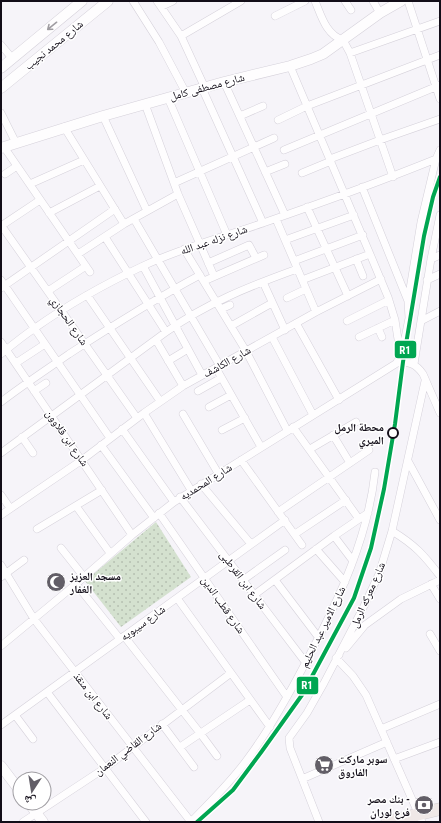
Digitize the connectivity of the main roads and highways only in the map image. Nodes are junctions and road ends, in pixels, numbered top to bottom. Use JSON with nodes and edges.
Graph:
{"nodes":[{"id":1,"x":82,"y":1,"type":"edge"},
{"id":2,"x":402,"y":1,"type":"edge"},
{"id":3,"x":102,"y":3,"type":"edge"},
{"id":4,"x":1,"y":68,"type":"edge"},
{"id":5,"x":1,"y":88,"type":"edge"},
{"id":6,"x":2,"y":148,"type":"edge"},
{"id":7,"x":1,"y":766,"type":"edge"},
{"id":8,"x":12,"y":780,"type":"edge"},
{"id":9,"x":440,"y":809,"type":"edge"},
{"id":10,"x":35,"y":811,"type":"edge"},
{"id":11,"x":440,"y":814,"type":"edge"},
{"id":12,"x":417,"y":819,"type":"edge"},
{"id":13,"x":43,"y":822,"type":"edge"},
{"id":14,"x":387,"y":822,"type":"edge"}],
"edges":[{"from":1,"to":4,"type":"main road","name":"شارع محمد نجيب","one_way":true},
{"from":2,"to":6,"type":"main road","name":"شارع مصطفى كامل"},
{"from":3,"to":5,"type":"main road","name":"شارع محمد نجيب"},
{"from":7,"to":8,"type":"main road"},
{"from":9,"to":12,"type":"main road"},
{"from":10,"to":13,"type":"main road"},
{"from":11,"to":12,"type":"main road"},
{"from":12,"to":14,"type":"main road"}]}
